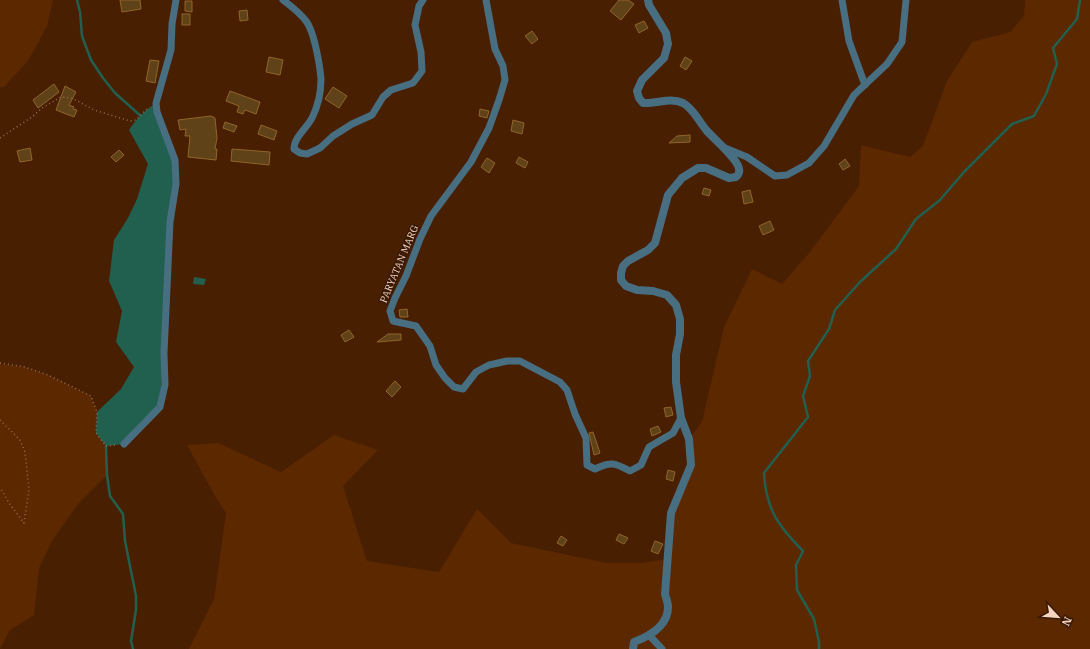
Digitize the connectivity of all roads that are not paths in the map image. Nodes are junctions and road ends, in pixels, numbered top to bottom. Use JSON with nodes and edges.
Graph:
{"nodes":[{"id":1,"x":176,"y":0,"type":"edge"},
{"id":2,"x":284,"y":0,"type":"edge"},
{"id":3,"x":423,"y":0,"type":"edge"},
{"id":4,"x":486,"y":0,"type":"edge"},
{"id":5,"x":648,"y":0,"type":"edge"},
{"id":6,"x":842,"y":0,"type":"edge"},
{"id":7,"x":906,"y":0,"type":"edge"},
{"id":8,"x":865,"y":85,"type":"junction"},
{"id":9,"x":722,"y":147,"type":"junction"},
{"id":10,"x":681,"y":418,"type":"junction"},
{"id":11,"x":124,"y":444,"type":"road end"},
{"id":12,"x":649,"y":635,"type":"junction"},
{"id":13,"x":633,"y":649,"type":"edge"},
{"id":14,"x":662,"y":649,"type":"edge"}],
"edges":[{"from":1,"to":11,"type":"street"},
{"from":2,"to":3,"type":"street"},
{"from":4,"to":10,"type":"street","name":"PARYATAN MARG"},
{"from":5,"to":9,"type":"street"},
{"from":6,"to":8,"type":"street"},
{"from":7,"to":8,"type":"street"},
{"from":8,"to":9,"type":"street"},
{"from":9,"to":10,"type":"street"},
{"from":10,"to":12,"type":"street"},
{"from":12,"to":13,"type":"street"},
{"from":12,"to":14,"type":"street"}]}
